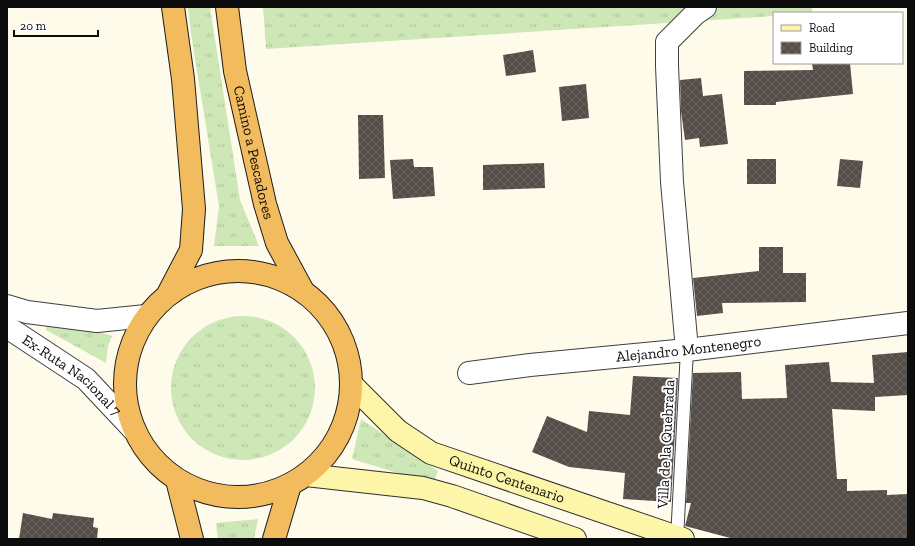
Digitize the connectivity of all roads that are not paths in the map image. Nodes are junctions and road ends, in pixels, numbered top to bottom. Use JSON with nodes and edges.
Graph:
{"nodes":[{"id":1,"x":173,"y":7,"type":"edge"},
{"id":2,"x":226,"y":7,"type":"edge"},
{"id":3,"x":704,"y":7,"type":"edge"},
{"id":4,"x":303,"y":291,"type":"junction"},
{"id":5,"x":168,"y":294,"type":"junction"},
{"id":6,"x":7,"y":306,"type":"edge"},
{"id":7,"x":146,"y":316,"type":"junction"},
{"id":8,"x":908,"y":323,"type":"edge"},
{"id":9,"x":7,"y":327,"type":"edge"},
{"id":10,"x":687,"y":350,"type":"junction"},
{"id":11,"x":469,"y":372,"type":"dead end"},
{"id":12,"x":352,"y":385,"type":"junction"},
{"id":13,"x":133,"y":429,"type":"junction"},
{"id":14,"x":177,"y":480,"type":"junction"},
{"id":15,"x":298,"y":480,"type":"junction"},
{"id":16,"x":679,"y":538,"type":"edge"},
{"id":17,"x":192,"y":539,"type":"edge"},
{"id":18,"x":274,"y":539,"type":"edge"},
{"id":19,"x":575,"y":539,"type":"edge"}],
"edges":[{"from":1,"to":5,"type":"highway"},
{"from":2,"to":4,"type":"highway","name":"Camino a Pescadores"},
{"from":3,"to":10,"type":"street"},
{"from":4,"to":5,"type":"highway"},
{"from":4,"to":12,"type":"highway"},
{"from":5,"to":7,"type":"highway"},
{"from":6,"to":7,"type":"street","name":"Ex-Ruta Nacional 7"},
{"from":7,"to":13,"type":"highway"},
{"from":8,"to":10,"type":"street","name":"Alejandro Montenegro"},
{"from":9,"to":13,"type":"street","name":"Ex-Ruta Nacional 7"},
{"from":10,"to":11,"type":"street","name":"Alejandro Montenegro"},
{"from":10,"to":16,"type":"lane","name":"Villa de la Quebrada"},
{"from":12,"to":15,"type":"highway"},
{"from":12,"to":16,"type":"main road","name":"Quinto Centenario"},
{"from":13,"to":14,"type":"highway"},
{"from":14,"to":15,"type":"highway"},
{"from":14,"to":17,"type":"highway"},
{"from":15,"to":18,"type":"highway"},
{"from":15,"to":19,"type":"main road"}]}
